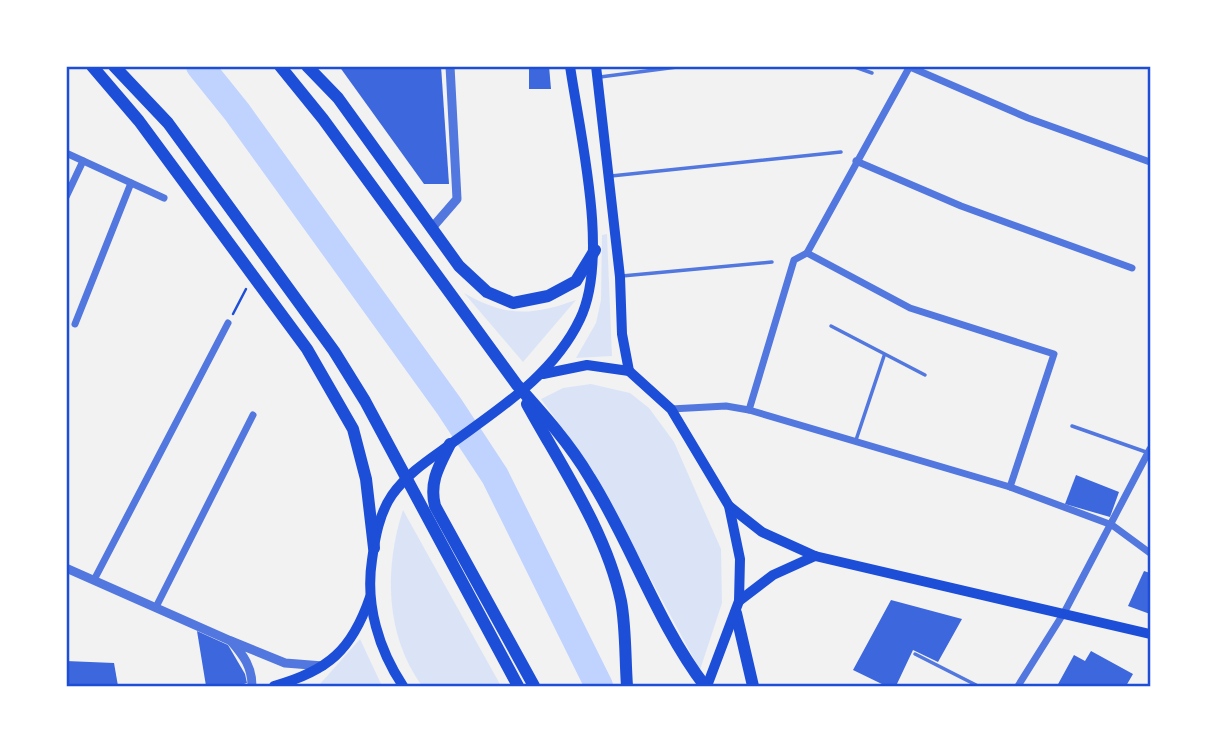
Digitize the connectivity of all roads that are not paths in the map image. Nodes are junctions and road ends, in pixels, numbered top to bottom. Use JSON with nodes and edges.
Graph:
{"nodes":[{"id":1,"x":92,"y":66,"type":"edge"},
{"id":2,"x":114,"y":66,"type":"edge"},
{"id":3,"x":281,"y":66,"type":"edge"},
{"id":4,"x":307,"y":66,"type":"edge"},
{"id":5,"x":450,"y":66,"type":"edge"},
{"id":6,"x":570,"y":66,"type":"edge"},
{"id":7,"x":685,"y":66,"type":"edge"},
{"id":8,"x":852,"y":66,"type":"edge"},
{"id":9,"x":910,"y":67,"type":"edge"},
{"id":10,"x":597,"y":72,"type":"edge"},
{"id":11,"x":872,"y":74,"type":"dead end"},
{"id":12,"x":841,"y":152,"type":"dead end"},
{"id":13,"x":66,"y":153,"type":"edge"},
{"id":14,"x":83,"y":161,"type":"junction"},
{"id":15,"x":856,"y":161,"type":"junction"},
{"id":16,"x":1150,"y":162,"type":"edge"},
{"id":17,"x":609,"y":176,"type":"junction"},
{"id":18,"x":131,"y":183,"type":"junction"},
{"id":19,"x":66,"y":197,"type":"edge"},
{"id":20,"x":164,"y":198,"type":"dead end"},
{"id":21,"x":431,"y":229,"type":"junction"},
{"id":22,"x":595,"y":250,"type":"junction"},
{"id":23,"x":807,"y":253,"type":"junction"},
{"id":24,"x":772,"y":262,"type":"dead end"},
{"id":25,"x":1132,"y":268,"type":"dead end"},
{"id":26,"x":620,"y":277,"type":"junction"},
{"id":27,"x":229,"y":323,"type":"road end"},
{"id":28,"x":75,"y":324,"type":"dead end"},
{"id":29,"x":831,"y":326,"type":"dead end"},
{"id":30,"x":884,"y":356,"type":"junction"},
{"id":31,"x":629,"y":371,"type":"junction"},
{"id":32,"x":543,"y":374,"type":"junction"},
{"id":33,"x":925,"y":375,"type":"dead end"},
{"id":34,"x":517,"y":385,"type":"junction"},
{"id":35,"x":671,"y":409,"type":"junction"},
{"id":36,"x":749,"y":411,"type":"junction"},
{"id":37,"x":253,"y":415,"type":"dead end"},
{"id":38,"x":1072,"y":426,"type":"dead end"},
{"id":39,"x":856,"y":443,"type":"junction"},
{"id":40,"x":450,"y":444,"type":"junction"},
{"id":41,"x":1149,"y":451,"type":"edge"},
{"id":42,"x":1010,"y":487,"type":"junction"},
{"id":43,"x":729,"y":506,"type":"junction"},
{"id":44,"x":1112,"y":525,"type":"junction"},
{"id":45,"x":374,"y":548,"type":"junction"},
{"id":46,"x":1150,"y":553,"type":"edge"},
{"id":47,"x":816,"y":556,"type":"junction"},
{"id":48,"x":66,"y":568,"type":"edge"},
{"id":49,"x":94,"y":580,"type":"junction"},
{"id":50,"x":371,"y":596,"type":"junction"},
{"id":51,"x":156,"y":607,"type":"junction"},
{"id":52,"x":737,"y":607,"type":"junction"},
{"id":53,"x":1065,"y":611,"type":"junction"},
{"id":54,"x":1150,"y":634,"type":"edge"},
{"id":55,"x":232,"y":641,"type":"junction"},
{"id":56,"x":915,"y":654,"type":"dead end"},
{"id":57,"x":325,"y":666,"type":"junction"},
{"id":58,"x":252,"y":687,"type":"edge"},
{"id":59,"x":274,"y":687,"type":"edge"},
{"id":60,"x":403,"y":687,"type":"edge"},
{"id":61,"x":518,"y":687,"type":"edge"},
{"id":62,"x":534,"y":687,"type":"edge"},
{"id":63,"x":627,"y":687,"type":"edge"},
{"id":64,"x":706,"y":687,"type":"edge"},
{"id":65,"x":753,"y":687,"type":"edge"},
{"id":66,"x":978,"y":687,"type":"edge"},
{"id":67,"x":1018,"y":687,"type":"edge"}],
"edges":[{"from":1,"to":45,"type":"highway"},
{"from":2,"to":61,"type":"highway"},
{"from":3,"to":34,"type":"highway"},
{"from":4,"to":21,"type":"highway"},
{"from":5,"to":21,"type":"street"},
{"from":6,"to":22,"type":"main road"},
{"from":7,"to":10,"type":"lane"},
{"from":8,"to":11,"type":"lane"},
{"from":9,"to":15,"type":"street"},
{"from":9,"to":16,"type":"street"},
{"from":10,"to":17,"type":"main road"},
{"from":12,"to":17,"type":"lane"},
{"from":13,"to":14,"type":"street"},
{"from":14,"to":18,"type":"street"},
{"from":14,"to":19,"type":"street"},
{"from":15,"to":23,"type":"street"},
{"from":15,"to":25,"type":"street"},
{"from":17,"to":26,"type":"main road"},
{"from":18,"to":20,"type":"street"},
{"from":18,"to":28,"type":"street"},
{"from":21,"to":22,"type":"highway"},
{"from":22,"to":32,"type":"main road"},
{"from":23,"to":36,"type":"street"},
{"from":23,"to":42,"type":"street"},
{"from":24,"to":26,"type":"lane"},
{"from":26,"to":31,"type":"main road"},
{"from":27,"to":49,"type":"street"},
{"from":29,"to":30,"type":"lane"},
{"from":30,"to":33,"type":"lane"},
{"from":30,"to":39,"type":"lane"},
{"from":31,"to":32,"type":"main road"},
{"from":31,"to":35,"type":"main road"},
{"from":32,"to":40,"type":"main road"},
{"from":34,"to":63,"type":"highway"},
{"from":34,"to":64,"type":"highway"},
{"from":35,"to":36,"type":"street"},
{"from":35,"to":43,"type":"main road"},
{"from":36,"to":39,"type":"street"},
{"from":37,"to":51,"type":"street"},
{"from":38,"to":41,"type":"lane"},
{"from":39,"to":42,"type":"street"},
{"from":40,"to":45,"type":"main road"},
{"from":40,"to":62,"type":"highway"},
{"from":41,"to":44,"type":"street"},
{"from":42,"to":44,"type":"street"},
{"from":43,"to":47,"type":"main road"},
{"from":43,"to":52,"type":"main road"},
{"from":44,"to":46,"type":"street"},
{"from":44,"to":53,"type":"street"},
{"from":45,"to":50,"type":"main road"},
{"from":47,"to":52,"type":"main road"},
{"from":47,"to":53,"type":"main road"},
{"from":48,"to":49,"type":"street"},
{"from":49,"to":51,"type":"street"},
{"from":50,"to":57,"type":"main road"},
{"from":50,"to":60,"type":"main road"},
{"from":51,"to":55,"type":"street"},
{"from":52,"to":64,"type":"main road"},
{"from":52,"to":65,"type":"highway"},
{"from":53,"to":54,"type":"main road"},
{"from":53,"to":67,"type":"street"},
{"from":55,"to":57,"type":"street"},
{"from":55,"to":58,"type":"street"},
{"from":56,"to":66,"type":"lane"},
{"from":57,"to":59,"type":"main road"}]}
